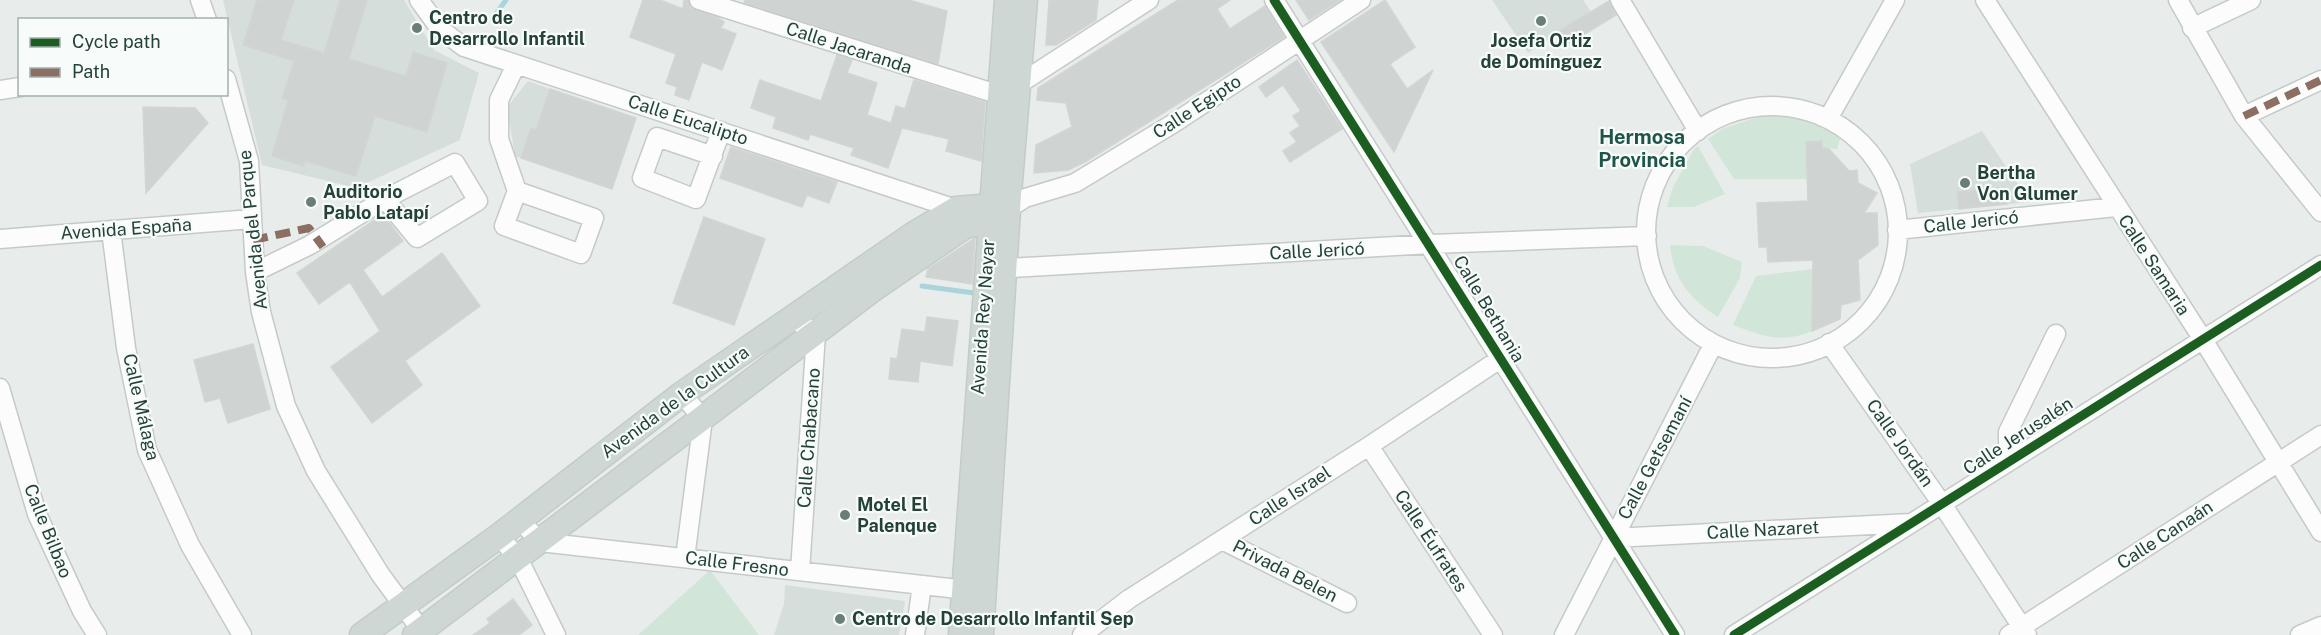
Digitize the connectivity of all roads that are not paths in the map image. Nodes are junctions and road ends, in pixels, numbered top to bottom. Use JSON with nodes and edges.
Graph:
{"nodes":[{"id":1,"x":200,"y":0,"type":"edge"},
{"id":2,"x":419,"y":0,"type":"edge"},
{"id":3,"x":699,"y":0,"type":"edge"},
{"id":4,"x":1007,"y":0,"type":"edge"},
{"id":5,"x":1025,"y":0,"type":"edge"},
{"id":6,"x":1149,"y":0,"type":"edge"},
{"id":7,"x":1274,"y":0,"type":"edge"},
{"id":8,"x":1361,"y":0,"type":"edge"},
{"id":9,"x":1620,"y":0,"type":"edge"},
{"id":10,"x":1895,"y":0,"type":"edge"},
{"id":11,"x":1985,"y":0,"type":"edge"},
{"id":12,"x":2178,"y":0,"type":"edge"},
{"id":13,"x":2251,"y":0,"type":"edge"},
{"id":14,"x":206,"y":18,"type":"edge"},
{"id":15,"x":2192,"y":28,"type":"junction"},
{"id":16,"x":1300,"y":40,"type":"junction"},
{"id":17,"x":516,"y":65,"type":"junction"},
{"id":18,"x":2321,"y":80,"type":"edge"},
{"id":19,"x":228,"y":86,"type":"edge"},
{"id":20,"x":18,"y":87,"type":"edge"},
{"id":21,"x":0,"y":90,"type":"edge"},
{"id":22,"x":1009,"y":90,"type":"junction"},
{"id":23,"x":2244,"y":116,"type":"junction"},
{"id":24,"x":1829,"y":117,"type":"junction"},
{"id":25,"x":721,"y":131,"type":"junction"},
{"id":26,"x":1698,"y":131,"type":"junction"},
{"id":27,"x":713,"y":156,"type":"dead end"},
{"id":28,"x":517,"y":191,"type":"junction"},
{"id":29,"x":386,"y":199,"type":"junction"},
{"id":30,"x":1004,"y":206,"type":"junction"},
{"id":31,"x":2116,"y":207,"type":"junction"},
{"id":32,"x":2321,"y":212,"type":"edge"},
{"id":33,"x":961,"y":218,"type":"junction"},
{"id":34,"x":252,"y":219,"type":"junction"},
{"id":35,"x":111,"y":230,"type":"junction"},
{"id":36,"x":1897,"y":230,"type":"junction"},
{"id":37,"x":1647,"y":236,"type":"junction"},
{"id":38,"x":0,"y":239,"type":"edge"},
{"id":39,"x":920,"y":243,"type":"junction"},
{"id":40,"x":1431,"y":244,"type":"junction"},
{"id":41,"x":2321,"y":265,"type":"edge"},
{"id":42,"x":996,"y":269,"type":"junction"},
{"id":43,"x":255,"y":272,"type":"junction"},
{"id":44,"x":792,"y":318,"type":"junction"},
{"id":45,"x":816,"y":334,"type":"junction"},
{"id":46,"x":2056,"y":334,"type":"dead end"},
{"id":47,"x":2202,"y":338,"type":"junction"},
{"id":48,"x":1829,"y":343,"type":"junction"},
{"id":49,"x":1713,"y":345,"type":"junction"},
{"id":50,"x":1500,"y":359,"type":"junction"},
{"id":51,"x":0,"y":388,"type":"edge"},
{"id":52,"x":682,"y":394,"type":"junction"},
{"id":53,"x":703,"y":419,"type":"junction"},
{"id":54,"x":2321,"y":435,"type":"edge"},
{"id":55,"x":1369,"y":446,"type":"junction"},
{"id":56,"x":2008,"y":462,"type":"junction"},
{"id":57,"x":2277,"y":463,"type":"junction"},
{"id":58,"x":1942,"y":504,"type":"junction"},
{"id":59,"x":519,"y":519,"type":"junction"},
{"id":60,"x":1912,"y":523,"type":"junction"},
{"id":61,"x":2321,"y":532,"type":"edge"},
{"id":62,"x":499,"y":536,"type":"junction"},
{"id":63,"x":1613,"y":538,"type":"junction"},
{"id":64,"x":1222,"y":540,"type":"junction"},
{"id":65,"x":540,"y":542,"type":"junction"},
{"id":66,"x":518,"y":558,"type":"junction"},
{"id":67,"x":685,"y":558,"type":"junction"},
{"id":68,"x":800,"y":571,"type":"junction"},
{"id":69,"x":922,"y":585,"type":"junction"},
{"id":70,"x":974,"y":590,"type":"junction"},
{"id":71,"x":1347,"y":603,"type":"dead end"},
{"id":72,"x":403,"y":604,"type":"junction"},
{"id":73,"x":2321,"y":626,"type":"edge"},
{"id":74,"x":2019,"y":632,"type":"edge"},
{"id":75,"x":418,"y":633,"type":"edge"},
{"id":76,"x":97,"y":635,"type":"edge"},
{"id":77,"x":242,"y":635,"type":"edge"},
{"id":78,"x":362,"y":635,"type":"edge"},
{"id":79,"x":556,"y":635,"type":"edge"},
{"id":80,"x":915,"y":635,"type":"edge"},
{"id":81,"x":961,"y":635,"type":"edge"},
{"id":82,"x":981,"y":635,"type":"edge"},
{"id":83,"x":1082,"y":635,"type":"edge"},
{"id":84,"x":1493,"y":635,"type":"edge"},
{"id":85,"x":1564,"y":635,"type":"edge"},
{"id":86,"x":1675,"y":635,"type":"edge"},
{"id":87,"x":1734,"y":635,"type":"edge"},
{"id":88,"x":2301,"y":635,"type":"edge"}],
"edges":[{"from":1,"to":14,"type":"street"},
{"from":2,"to":17,"type":"street","name":"Calle Eucalipto"},
{"from":3,"to":22,"type":"street","name":"Calle Jacaranda"},
{"from":4,"to":22,"type":"main road","name":"Avenida Rey Nayar"},
{"from":5,"to":22,"type":"main road","name":"Avenida Rey Nayar"},
{"from":6,"to":22,"type":"street"},
{"from":7,"to":16,"type":"street","name":"Calle Bethania"},
{"from":8,"to":16,"type":"street","name":"Calle Egipto"},
{"from":9,"to":26,"type":"street"},
{"from":10,"to":24,"type":"street"},
{"from":11,"to":31,"type":"street","name":"Calle Samaria"},
{"from":12,"to":15,"type":"street"},
{"from":13,"to":15,"type":"street"},
{"from":15,"to":23,"type":"street"},
{"from":16,"to":30,"type":"street","name":"Calle Egipto"},
{"from":16,"to":40,"type":"street","name":"Calle Bethania"},
{"from":17,"to":25,"type":"street","name":"Calle Eucalipto"},
{"from":17,"to":28,"type":"street"},
{"from":18,"to":23,"type":"street"},
{"from":19,"to":34,"type":"street","name":"Avenida del Parque"},
{"from":20,"to":21,"type":"street"},
{"from":22,"to":30,"type":"main road","name":"Avenida Rey Nayar"},
{"from":23,"to":32,"type":"street"},
{"from":24,"to":26,"type":"street"},
{"from":24,"to":36,"type":"street"},
{"from":25,"to":27,"type":"street"},
{"from":25,"to":33,"type":"street","name":"Calle Eucalipto"},
{"from":26,"to":37,"type":"street"},
{"from":28,"to":28,"type":"street"},
{"from":29,"to":29,"type":"street"},
{"from":29,"to":43,"type":"street"},
{"from":30,"to":33,"type":"main road","name":"Avenida de la Cultura"},
{"from":30,"to":42,"type":"main road","name":"Avenida Rey Nayar"},
{"from":31,"to":36,"type":"street","name":"Calle Jericó"},
{"from":31,"to":47,"type":"street","name":"Calle Samaria"},
{"from":33,"to":39,"type":"main road","name":"Avenida de la Cultura"},
{"from":34,"to":35,"type":"street","name":"Avenida España"},
{"from":34,"to":43,"type":"street","name":"Avenida del Parque"},
{"from":35,"to":38,"type":"street","name":"Avenida España"},
{"from":35,"to":77,"type":"street","name":"Calle Málaga"},
{"from":36,"to":48,"type":"street"},
{"from":37,"to":40,"type":"street","name":"Calle Jericó"},
{"from":37,"to":49,"type":"street"},
{"from":39,"to":44,"type":"main road","name":"Avenida de la Cultura"},
{"from":39,"to":45,"type":"main road","name":"Avenida de la Cultura"},
{"from":40,"to":42,"type":"street","name":"Calle Jericó"},
{"from":40,"to":50,"type":"street","name":"Calle Bethania"},
{"from":41,"to":47,"type":"street","name":"Calle Jerusalén"},
{"from":42,"to":70,"type":"main road","name":"Avenida Rey Nayar"},
{"from":43,"to":72,"type":"street","name":"Avenida del Parque"},
{"from":44,"to":45,"type":"street"},
{"from":44,"to":52,"type":"main road","name":"Avenida de la Cultura"},
{"from":45,"to":53,"type":"main road","name":"Avenida de la Cultura"},
{"from":45,"to":68,"type":"street","name":"Calle Chabacano"},
{"from":46,"to":56,"type":"street"},
{"from":47,"to":56,"type":"street","name":"Calle Jerusalén"},
{"from":47,"to":57,"type":"street","name":"Calle Samaria"},
{"from":48,"to":49,"type":"street"},
{"from":48,"to":58,"type":"street","name":"Calle Jordán"},
{"from":49,"to":63,"type":"street","name":"Calle Getsemaní"},
{"from":50,"to":55,"type":"street","name":"Calle Israel"},
{"from":50,"to":63,"type":"street","name":"Calle Bethania"},
{"from":51,"to":76,"type":"street","name":"Calle Bilbao"},
{"from":52,"to":53,"type":"street"},
{"from":52,"to":59,"type":"main road","name":"Avenida de la Cultura"},
{"from":53,"to":65,"type":"main road","name":"Avenida de la Cultura"},
{"from":53,"to":67,"type":"street"},
{"from":54,"to":57,"type":"street","name":"Calle Canaán"},
{"from":55,"to":64,"type":"street","name":"Calle Israel"},
{"from":55,"to":84,"type":"street","name":"Calle Éufrates"},
{"from":56,"to":58,"type":"street","name":"Calle Jerusalén"},
{"from":57,"to":61,"type":"street","name":"Calle Samaria"},
{"from":57,"to":74,"type":"street","name":"Calle Canaán"},
{"from":58,"to":60,"type":"street","name":"Calle Jerusalén"},
{"from":58,"to":74,"type":"street","name":"Calle Jordán"},
{"from":59,"to":62,"type":"main road","name":"Avenida de la Cultura"},
{"from":59,"to":65,"type":"street"},
{"from":60,"to":63,"type":"street","name":"Calle Nazaret"},
{"from":60,"to":87,"type":"street","name":"Calle Jerusalén"},
{"from":62,"to":66,"type":"street"},
{"from":62,"to":72,"type":"main road","name":"Avenida de la Cultura"},
{"from":63,"to":85,"type":"street","name":"Calle Getsemaní"},
{"from":63,"to":86,"type":"street","name":"Calle Bethania"},
{"from":64,"to":71,"type":"street","name":"Privada Belen"},
{"from":64,"to":83,"type":"street","name":"Calle Israel"},
{"from":65,"to":66,"type":"main road","name":"Avenida de la Cultura"},
{"from":65,"to":67,"type":"street","name":"Calle Fresno"},
{"from":66,"to":75,"type":"main road","name":"Avenida de la Cultura"},
{"from":66,"to":79,"type":"street"},
{"from":67,"to":68,"type":"street","name":"Calle Fresno"},
{"from":68,"to":69,"type":"street","name":"Calle Fresno"},
{"from":69,"to":70,"type":"street","name":"Calle Fresno"},
{"from":69,"to":80,"type":"street"},
{"from":70,"to":81,"type":"main road","name":"Avenida Rey Nayar"},
{"from":70,"to":82,"type":"main road","name":"Avenida Rey Nayar"},
{"from":72,"to":75,"type":"street","name":"Avenida del Parque"},
{"from":72,"to":78,"type":"main road","name":"Avenida de la Cultura"},
{"from":73,"to":88,"type":"street"}]}
